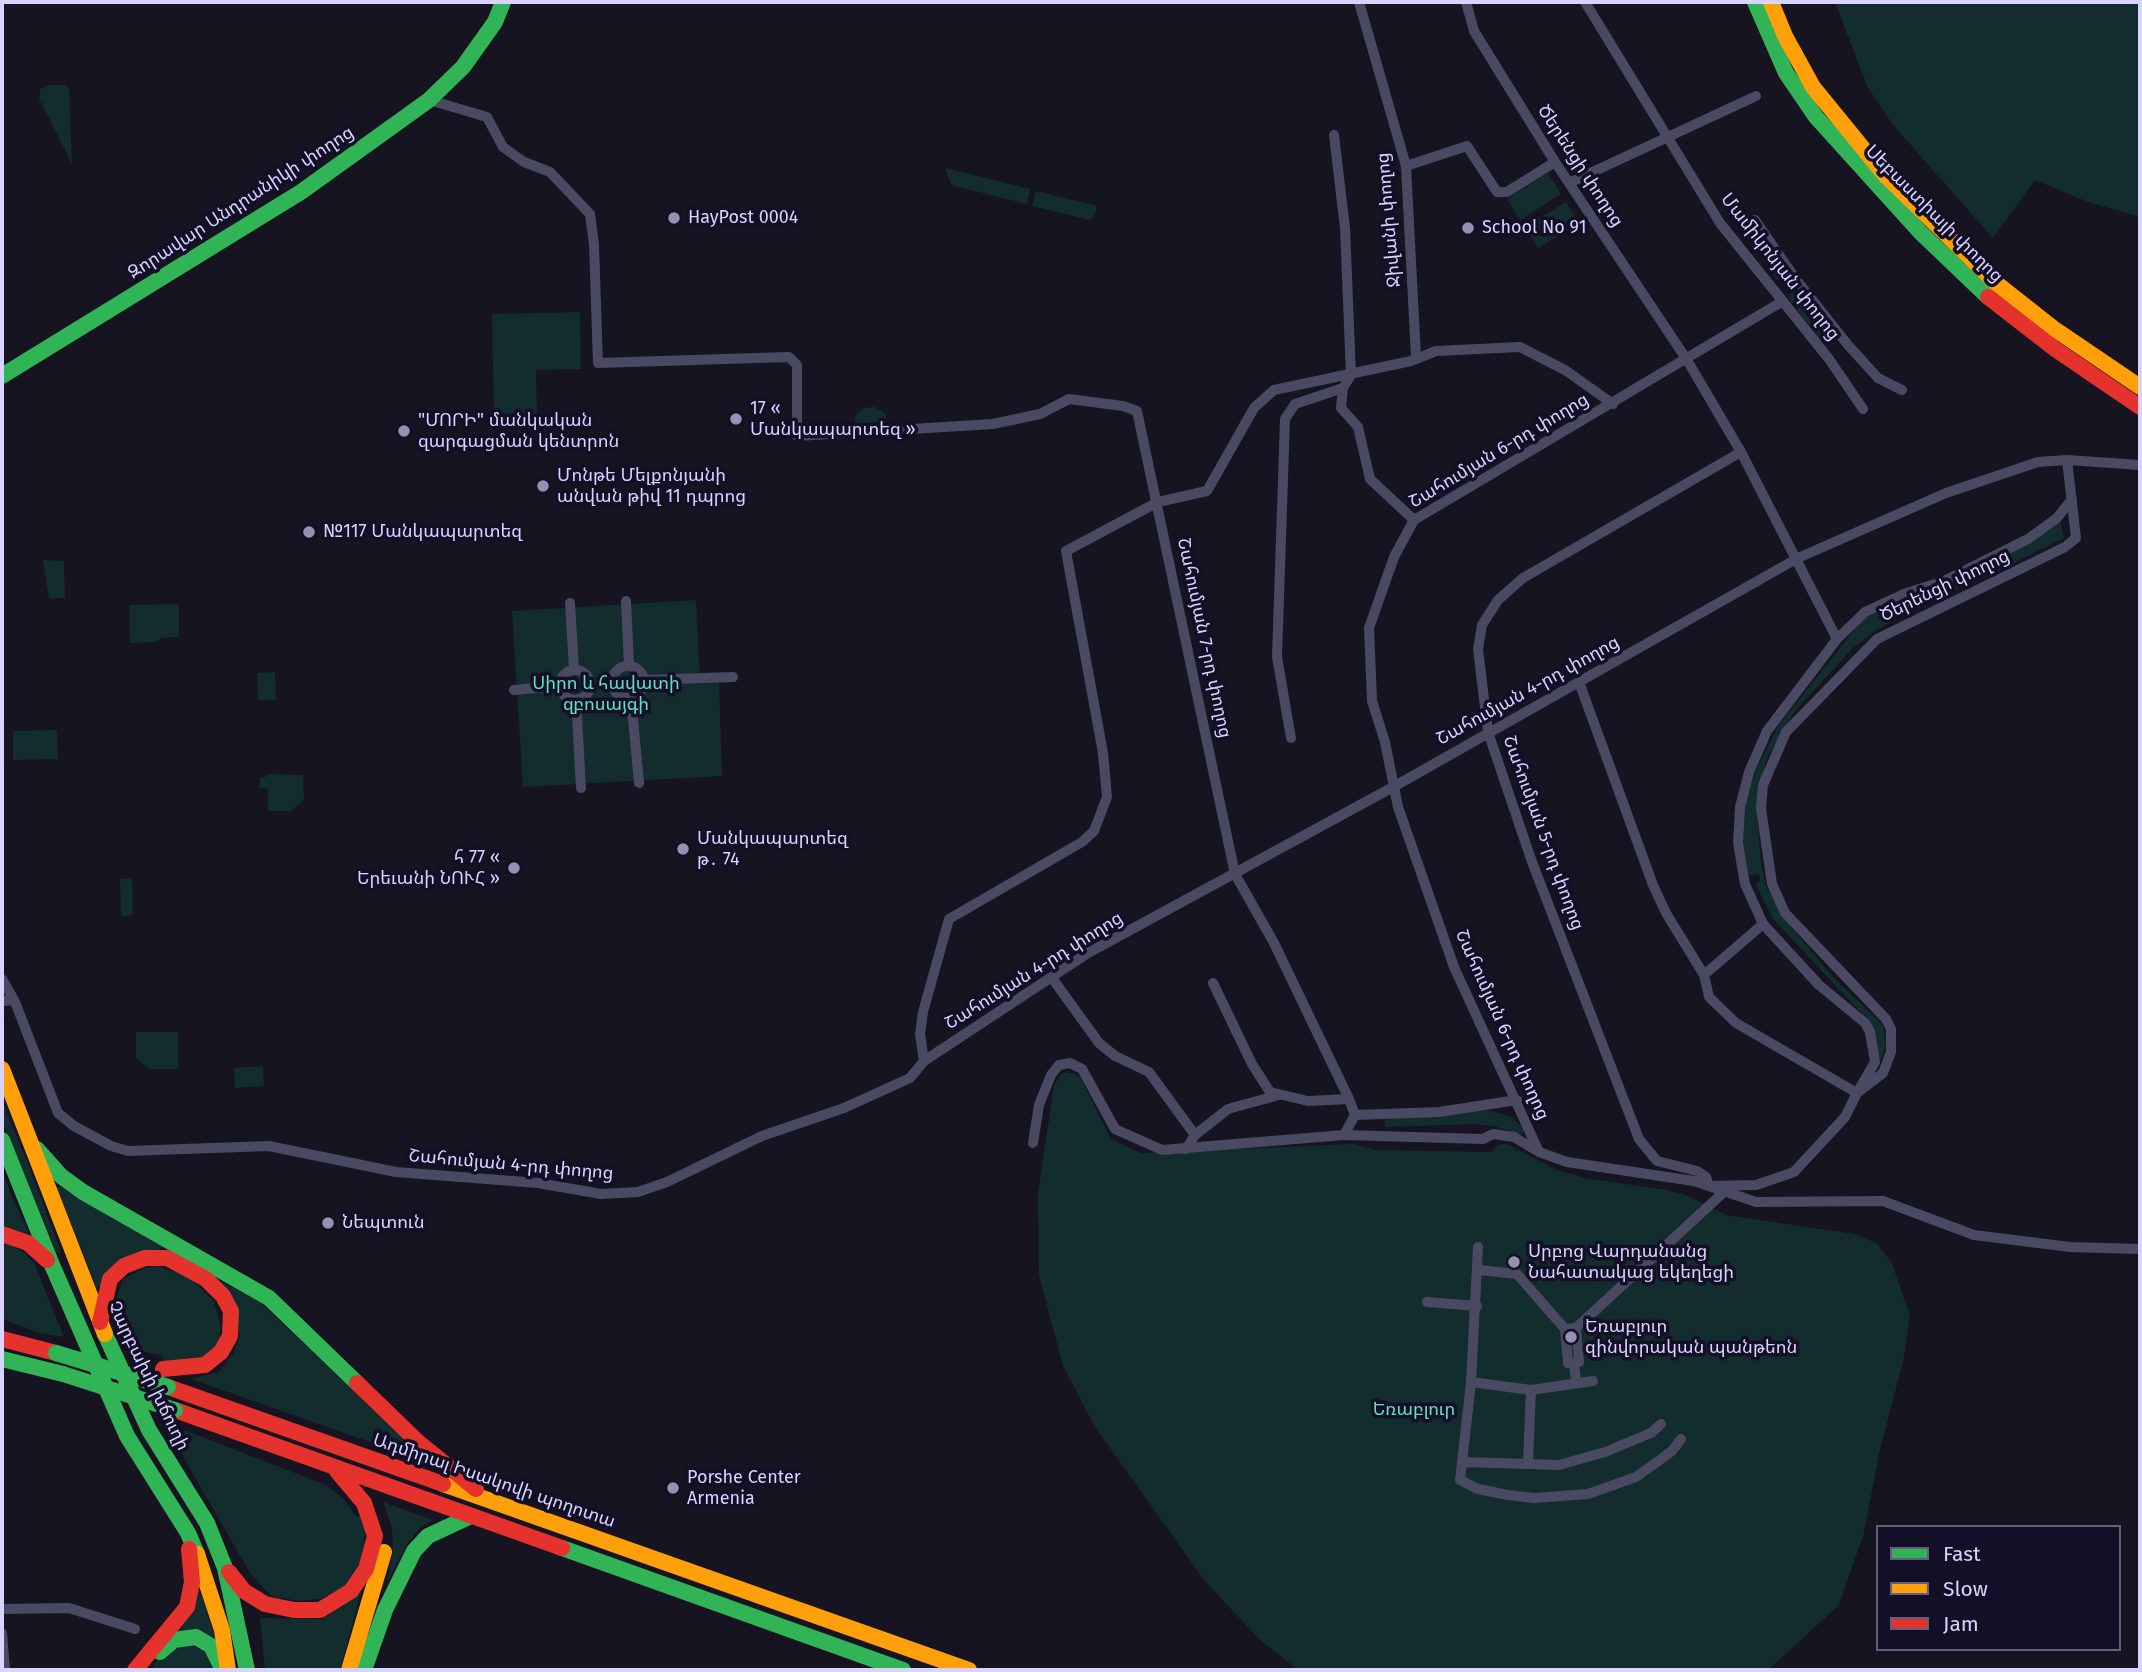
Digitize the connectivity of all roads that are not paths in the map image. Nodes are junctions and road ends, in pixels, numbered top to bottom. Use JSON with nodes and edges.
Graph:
{"nodes":[{"id":1,"x":500,"y":2,"type":"edge"},
{"id":2,"x":1359,"y":2,"type":"edge"},
{"id":3,"x":1466,"y":2,"type":"edge"},
{"id":4,"x":1585,"y":2,"type":"edge"},
{"id":5,"x":1755,"y":2,"type":"edge"},
{"id":6,"x":1771,"y":2,"type":"edge"},
{"id":7,"x":1756,"y":96,"type":"dead end"},
{"id":8,"x":426,"y":99,"type":"junction"},
{"id":9,"x":1334,"y":135,"type":"dead end"},
{"id":10,"x":1668,"y":137,"type":"junction"},
{"id":11,"x":1555,"y":162,"type":"junction"},
{"id":12,"x":1406,"y":166,"type":"junction"},
{"id":13,"x":1569,"y":183,"type":"junction"},
{"id":14,"x":1755,"y":220,"type":"dead end"},
{"id":15,"x":1795,"y":278,"type":"junction"},
{"id":16,"x":1780,"y":297,"type":"junction"},
{"id":17,"x":1848,"y":345,"type":"junction"},
{"id":18,"x":1416,"y":357,"type":"junction"},
{"id":19,"x":1829,"y":359,"type":"junction"},
{"id":20,"x":1687,"y":360,"type":"junction"},
{"id":21,"x":2,"y":367,"type":"edge"},
{"id":22,"x":1351,"y":375,"type":"junction"},
{"id":23,"x":2,"y":376,"type":"edge"},
{"id":24,"x":2140,"y":387,"type":"edge"},
{"id":25,"x":1343,"y":388,"type":"junction"},
{"id":26,"x":1902,"y":390,"type":"dead end"},
{"id":27,"x":1613,"y":404,"type":"junction"},
{"id":28,"x":2140,"y":407,"type":"edge"},
{"id":29,"x":1863,"y":409,"type":"dead end"},
{"id":30,"x":1741,"y":452,"type":"junction"},
{"id":31,"x":2067,"y":460,"type":"junction"},
{"id":32,"x":2140,"y":464,"type":"edge"},
{"id":33,"x":2072,"y":499,"type":"junction"},
{"id":34,"x":1158,"y":502,"type":"junction"},
{"id":35,"x":1414,"y":520,"type":"junction"},
{"id":36,"x":1798,"y":558,"type":"junction"},
{"id":37,"x":626,"y":601,"type":"dead end"},
{"id":38,"x":570,"y":603,"type":"dead end"},
{"id":39,"x":1837,"y":639,"type":"junction"},
{"id":40,"x":629,"y":665,"type":"junction"},
{"id":41,"x":574,"y":670,"type":"junction"},
{"id":42,"x":733,"y":677,"type":"dead end"},
{"id":43,"x":645,"y":680,"type":"junction"},
{"id":44,"x":1579,"y":682,"type":"junction"},
{"id":45,"x":612,"y":683,"type":"junction"},
{"id":46,"x":590,"y":684,"type":"junction"},
{"id":47,"x":560,"y":686,"type":"junction"},
{"id":48,"x":513,"y":690,"type":"dead end"},
{"id":49,"x":631,"y":698,"type":"junction"},
{"id":50,"x":576,"y":700,"type":"junction"},
{"id":51,"x":1488,"y":732,"type":"junction"},
{"id":52,"x":1291,"y":738,"type":"dead end"},
{"id":53,"x":639,"y":783,"type":"dead end"},
{"id":54,"x":1395,"y":786,"type":"junction"},
{"id":55,"x":581,"y":788,"type":"dead end"},
{"id":56,"x":1235,"y":874,"type":"junction"},
{"id":57,"x":1763,"y":924,"type":"junction"},
{"id":58,"x":1703,"y":975,"type":"junction"},
{"id":59,"x":1052,"y":978,"type":"junction"},
{"id":60,"x":2,"y":979,"type":"edge"},
{"id":61,"x":1213,"y":983,"type":"dead end"},
{"id":62,"x":14,"y":1000,"type":"junction"},
{"id":63,"x":2,"y":1001,"type":"edge"},
{"id":64,"x":924,"y":1061,"type":"junction"},
{"id":65,"x":2,"y":1069,"type":"edge"},
{"id":66,"x":1857,"y":1093,"type":"junction"},
{"id":67,"x":1279,"y":1095,"type":"junction"},
{"id":68,"x":1349,"y":1099,"type":"junction"},
{"id":69,"x":1517,"y":1100,"type":"junction"},
{"id":70,"x":1354,"y":1115,"type":"junction"},
{"id":71,"x":1195,"y":1135,"type":"junction"},
{"id":72,"x":1345,"y":1135,"type":"junction"},
{"id":73,"x":28,"y":1136,"type":"junction"},
{"id":74,"x":2,"y":1140,"type":"edge"},
{"id":75,"x":1032,"y":1143,"type":"dead end"},
{"id":76,"x":1186,"y":1149,"type":"junction"},
{"id":77,"x":1539,"y":1152,"type":"junction"},
{"id":78,"x":1709,"y":1186,"type":"junction"},
{"id":79,"x":1724,"y":1192,"type":"junction"},
{"id":80,"x":2,"y":1234,"type":"edge"},
{"id":81,"x":1478,"y":1247,"type":"dead end"},
{"id":82,"x":2140,"y":1249,"type":"edge"},
{"id":83,"x":71,"y":1254,"type":"junction"},
{"id":84,"x":51,"y":1264,"type":"junction"},
{"id":85,"x":1479,"y":1270,"type":"junction"},
{"id":86,"x":1427,"y":1302,"type":"dead end"},
{"id":87,"x":1476,"y":1306,"type":"junction"},
{"id":88,"x":100,"y":1324,"type":"junction"},
{"id":89,"x":2,"y":1328,"type":"edge"},
{"id":90,"x":1570,"y":1329,"type":"junction"},
{"id":91,"x":2,"y":1339,"type":"edge"},
{"id":92,"x":52,"y":1352,"type":"junction"},
{"id":93,"x":2,"y":1359,"type":"edge"},
{"id":94,"x":117,"y":1371,"type":"junction"},
{"id":95,"x":1593,"y":1381,"type":"dead end"},
{"id":96,"x":1471,"y":1382,"type":"junction"},
{"id":97,"x":1576,"y":1382,"type":"junction"},
{"id":98,"x":1531,"y":1390,"type":"junction"},
{"id":99,"x":1661,"y":1424,"type":"dead end"},
{"id":100,"x":1681,"y":1440,"type":"dead end"},
{"id":101,"x":1464,"y":1462,"type":"junction"},
{"id":102,"x":1528,"y":1462,"type":"junction"},
{"id":103,"x":342,"y":1472,"type":"junction"},
{"id":104,"x":488,"y":1497,"type":"junction"},
{"id":105,"x":471,"y":1516,"type":"junction"},
{"id":106,"x":188,"y":1533,"type":"junction"},
{"id":107,"x":225,"y":1568,"type":"junction"},
{"id":108,"x":2,"y":1609,"type":"edge"},
{"id":109,"x":135,"y":1629,"type":"dead end"},
{"id":110,"x":2,"y":1633,"type":"edge"},
{"id":111,"x":5,"y":1670,"type":"edge"},
{"id":112,"x":135,"y":1670,"type":"edge"},
{"id":113,"x":147,"y":1670,"type":"edge"},
{"id":114,"x":226,"y":1670,"type":"edge"},
{"id":115,"x":247,"y":1670,"type":"edge"},
{"id":116,"x":349,"y":1670,"type":"edge"},
{"id":117,"x":364,"y":1670,"type":"edge"},
{"id":118,"x":903,"y":1670,"type":"edge"},
{"id":119,"x":969,"y":1670,"type":"edge"}],
"edges":[{"from":1,"to":8,"type":"main road","name":"Զորավար Անդրանիկի փողոց"},
{"from":2,"to":12,"type":"street","name":"Ջիվանի փողոց"},
{"from":3,"to":11,"type":"street","name":"Ծերենցի փողոց"},
{"from":4,"to":10,"type":"street","name":"Մամիկոնյան փողոց"},
{"from":5,"to":28,"type":"main road","name":"Սեբաստիայի փողոց"},
{"from":6,"to":24,"type":"main road","name":"Սեբաստիայի փողոց"},
{"from":7,"to":10,"type":"street"},
{"from":8,"to":21,"type":"main road","name":"Զորավար Անդրանիկի փողոց"},
{"from":8,"to":23,"type":"main road","name":"Զորավար Անդրանիկի փողոց"},
{"from":8,"to":34,"type":"street","name":"Շահումյան 7-րդ փողոց"},
{"from":9,"to":22,"type":"street"},
{"from":10,"to":13,"type":"street"},
{"from":10,"to":16,"type":"street","name":"Մամիկոնյան փողոց"},
{"from":11,"to":12,"type":"street"},
{"from":11,"to":13,"type":"street","name":"Ծերենցի փողոց"},
{"from":12,"to":18,"type":"street","name":"Ջիվանի փողոց"},
{"from":13,"to":20,"type":"street","name":"Ծերենցի փողոց"},
{"from":14,"to":15,"type":"street"},
{"from":15,"to":16,"type":"street","name":"Շահումյան 6-րդ փողոց"},
{"from":15,"to":17,"type":"street"},
{"from":16,"to":19,"type":"street","name":"Մամիկոնյան փողոց"},
{"from":16,"to":20,"type":"street","name":"Շահումյան 6-րդ փողոց"},
{"from":17,"to":19,"type":"street"},
{"from":17,"to":26,"type":"street"},
{"from":18,"to":22,"type":"street"},
{"from":18,"to":27,"type":"street"},
{"from":19,"to":29,"type":"street","name":"Մամիկոնյան փողոց"},
{"from":20,"to":27,"type":"street","name":"Շահումյան 6-րդ փողոց"},
{"from":20,"to":30,"type":"street","name":"Ծերենցի փողոց"},
{"from":22,"to":25,"type":"street"},
{"from":22,"to":34,"type":"street"},
{"from":25,"to":35,"type":"street"},
{"from":25,"to":52,"type":"street"},
{"from":27,"to":35,"type":"street","name":"Շահումյան 6-րդ փողոց"},
{"from":30,"to":36,"type":"street","name":"Ծերենցի փողոց"},
{"from":30,"to":51,"type":"street","name":"Շահումյան 5-րդ փողոց"},
{"from":31,"to":32,"type":"street","name":"Շահումյան 4-րդ փողոց"},
{"from":31,"to":33,"type":"street","name":"Ծերենցի փողոց"},
{"from":31,"to":36,"type":"street","name":"Շահումյան 4-րդ փողոց"},
{"from":33,"to":39,"type":"street","name":"Ծերենցի փողոց"},
{"from":33,"to":66,"type":"street","name":"Ծերենցի փողոց"},
{"from":34,"to":56,"type":"street","name":"Շահումյան 7-րդ փողոց"},
{"from":34,"to":64,"type":"street"},
{"from":35,"to":54,"type":"street","name":"Շահումյան 6-րդ փողոց"},
{"from":36,"to":39,"type":"street","name":"Ծերենցի փողոց"},
{"from":36,"to":44,"type":"street","name":"Շահումյան 4-րդ փողոց"},
{"from":37,"to":40,"type":"street"},
{"from":38,"to":41,"type":"street"},
{"from":39,"to":57,"type":"street","name":"Ծերենցի փողոց"},
{"from":40,"to":43,"type":"street"},
{"from":40,"to":45,"type":"street"},
{"from":41,"to":46,"type":"street"},
{"from":41,"to":47,"type":"street"},
{"from":42,"to":43,"type":"street"},
{"from":43,"to":49,"type":"street"},
{"from":44,"to":51,"type":"street","name":"Շահումյան 4-րդ փողոց"},
{"from":44,"to":58,"type":"street"},
{"from":45,"to":46,"type":"street"},
{"from":45,"to":49,"type":"street"},
{"from":46,"to":50,"type":"street"},
{"from":47,"to":48,"type":"street"},
{"from":47,"to":50,"type":"street"},
{"from":49,"to":53,"type":"street"},
{"from":50,"to":55,"type":"street"},
{"from":51,"to":54,"type":"street","name":"Շահումյան 4-րդ փողոց"},
{"from":51,"to":78,"type":"street","name":"Շահումյան 5-րդ փողոց"},
{"from":54,"to":56,"type":"street","name":"Շահումյան 4-րդ փողոց"},
{"from":54,"to":69,"type":"street","name":"Շահումյան 6-րդ փողոց"},
{"from":56,"to":59,"type":"street","name":"Շահումյան 4-րդ փողոց"},
{"from":56,"to":68,"type":"street","name":"Շահումյան 7-րդ փողոց"},
{"from":57,"to":58,"type":"street"},
{"from":57,"to":66,"type":"street","name":"Ծերենցի փողոց"},
{"from":58,"to":66,"type":"street"},
{"from":59,"to":64,"type":"street","name":"Շահումյան 4-րդ փողոց"},
{"from":59,"to":71,"type":"street"},
{"from":60,"to":62,"type":"street","name":"Շահումյան 4-րդ փողոց"},
{"from":61,"to":67,"type":"street"},
{"from":62,"to":63,"type":"street"},
{"from":62,"to":64,"type":"street","name":"Շահումյան 4-րդ փողոց"},
{"from":65,"to":73,"type":"main road","name":"Չարբախի խճուղի"},
{"from":66,"to":78,"type":"street","name":"Ծերենցի փողոց"},
{"from":67,"to":68,"type":"street"},
{"from":67,"to":71,"type":"street"},
{"from":68,"to":70,"type":"street","name":"Շահումյան 7-րդ փողոց"},
{"from":69,"to":70,"type":"street"},
{"from":69,"to":77,"type":"street","name":"Շահումյան 6-րդ փողոց"},
{"from":70,"to":72,"type":"street"},
{"from":71,"to":76,"type":"street"},
{"from":72,"to":76,"type":"street"},
{"from":72,"to":77,"type":"street"},
{"from":73,"to":83,"type":"main road","name":"Չարբախի խճուղի"},
{"from":73,"to":104,"type":"main road"},
{"from":74,"to":84,"type":"main road"},
{"from":75,"to":76,"type":"street"},
{"from":77,"to":78,"type":"street"},
{"from":78,"to":79,"type":"street"},
{"from":79,"to":82,"type":"street"},
{"from":79,"to":90,"type":"street"},
{"from":80,"to":84,"type":"main road"},
{"from":81,"to":85,"type":"street"},
{"from":83,"to":84,"type":"main road"},
{"from":83,"to":88,"type":"main road","name":"Չարբախի խճուղի"},
{"from":84,"to":106,"type":"main road"},
{"from":85,"to":87,"type":"street"},
{"from":85,"to":90,"type":"street"},
{"from":86,"to":87,"type":"street"},
{"from":87,"to":96,"type":"street"},
{"from":88,"to":94,"type":"main road"},
{"from":88,"to":107,"type":"main road","name":"Չարբախի խճուղի"},
{"from":89,"to":92,"type":"main road"},
{"from":90,"to":97,"type":"street"},
{"from":91,"to":92,"type":"main road","name":"Ադմիրալ Իսակովի պողոտա"},
{"from":92,"to":94,"type":"main road","name":"Ադմիրալ Իսակովի պողոտա","bridge":true},
{"from":93,"to":103,"type":"main road","bridge":true},
{"from":94,"to":104,"type":"main road","name":"Ադմիրալ Իսակովի պողոտա","bridge":true},
{"from":95,"to":97,"type":"street"},
{"from":96,"to":98,"type":"street"},
{"from":96,"to":101,"type":"street"},
{"from":97,"to":98,"type":"street"},
{"from":98,"to":102,"type":"street"},
{"from":99,"to":102,"type":"street"},
{"from":100,"to":101,"type":"street"},
{"from":101,"to":102,"type":"street"},
{"from":103,"to":105,"type":"main road"},
{"from":103,"to":107,"type":"main road"},
{"from":103,"to":116,"type":"main road"},
{"from":104,"to":119,"type":"main road","name":"Ադմիրալ Իսակովի պողոտա"},
{"from":105,"to":117,"type":"main road"},
{"from":105,"to":118,"type":"main road"},
{"from":106,"to":112,"type":"main road"},
{"from":106,"to":114,"type":"main road"},
{"from":107,"to":115,"type":"main road","name":"Չարբախի խճուղի"},
{"from":108,"to":109,"type":"street"},
{"from":110,"to":111,"type":"street"},
{"from":113,"to":114,"type":"main road"}]}
